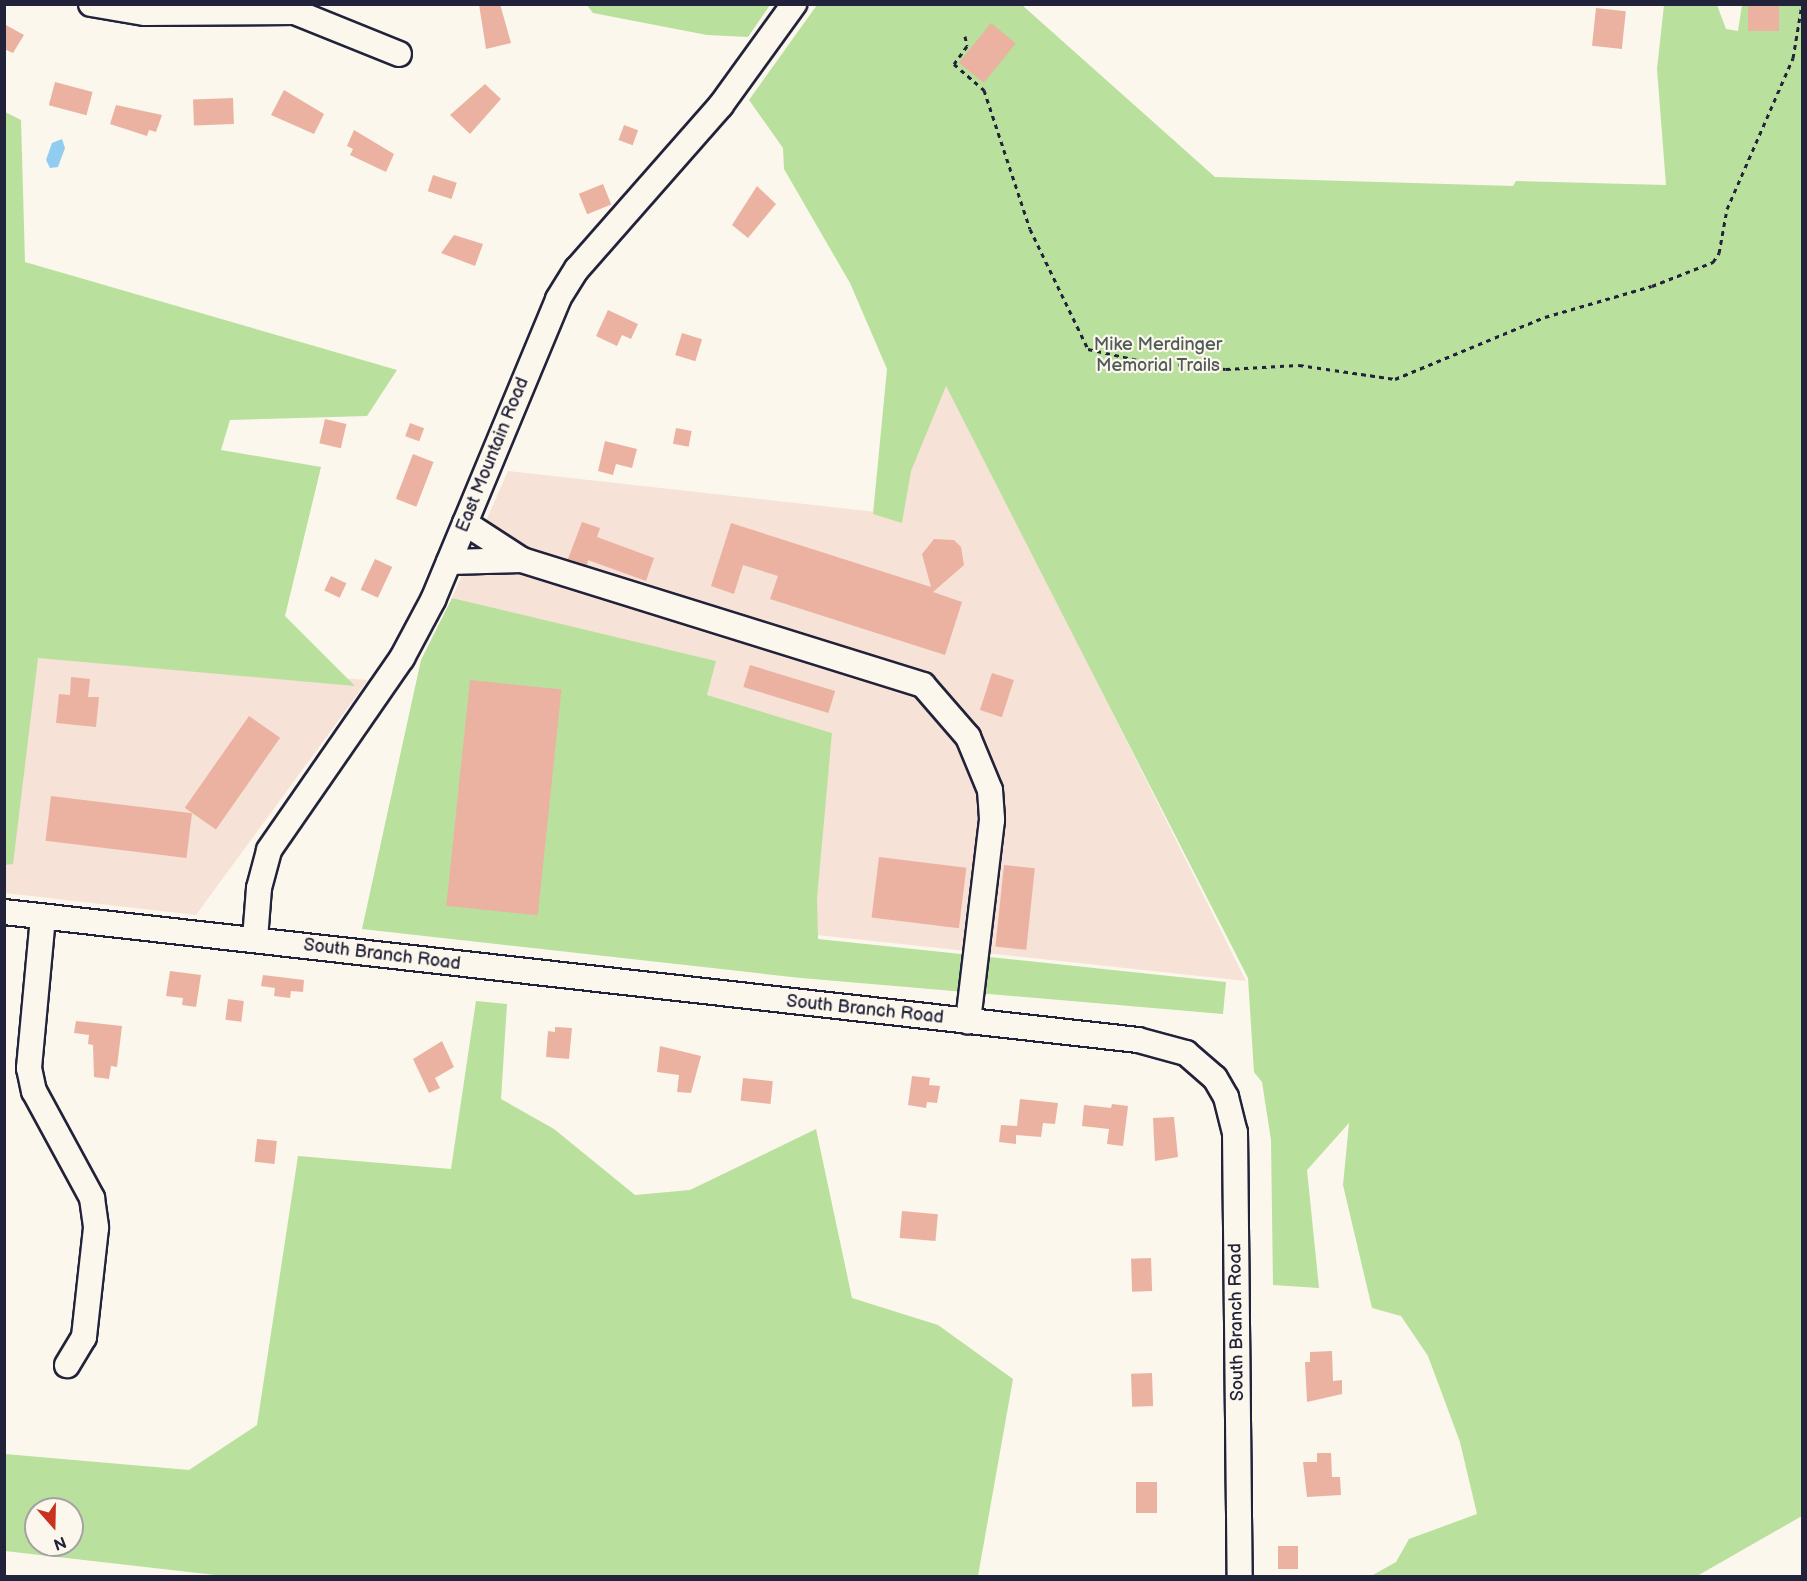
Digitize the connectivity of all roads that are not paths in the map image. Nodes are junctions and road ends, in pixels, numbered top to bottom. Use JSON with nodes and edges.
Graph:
{"nodes":[{"id":1,"x":91,"y":4,"type":"edge"},
{"id":2,"x":794,"y":4,"type":"edge"},
{"id":3,"x":399,"y":54,"type":"dead end"},
{"id":4,"x":465,"y":523,"type":"junction"},
{"id":5,"x":522,"y":560,"type":"junction"},
{"id":6,"x":449,"y":562,"type":"junction"},
{"id":7,"x":4,"y":912,"type":"edge"},
{"id":8,"x":43,"y":917,"type":"junction"},
{"id":9,"x":255,"y":939,"type":"junction"},
{"id":10,"x":968,"y":1022,"type":"junction"},
{"id":11,"x":67,"y":1365,"type":"dead end"},
{"id":12,"x":1240,"y":1576,"type":"edge"}],
"edges":[{"from":1,"to":3,"type":"street"},
{"from":2,"to":4,"type":"street","name":"East Mountain Road"},
{"from":4,"to":5,"type":"street"},
{"from":4,"to":6,"type":"street","name":"East Mountain Road"},
{"from":5,"to":6,"type":"street"},
{"from":5,"to":10,"type":"street"},
{"from":6,"to":9,"type":"street","name":"East Mountain Road"},
{"from":7,"to":8,"type":"street","name":"South Branch Road"},
{"from":8,"to":9,"type":"street","name":"South Branch Road"},
{"from":8,"to":11,"type":"street"},
{"from":9,"to":10,"type":"street","name":"South Branch Road"},
{"from":10,"to":12,"type":"street","name":"South Branch Road"}]}
